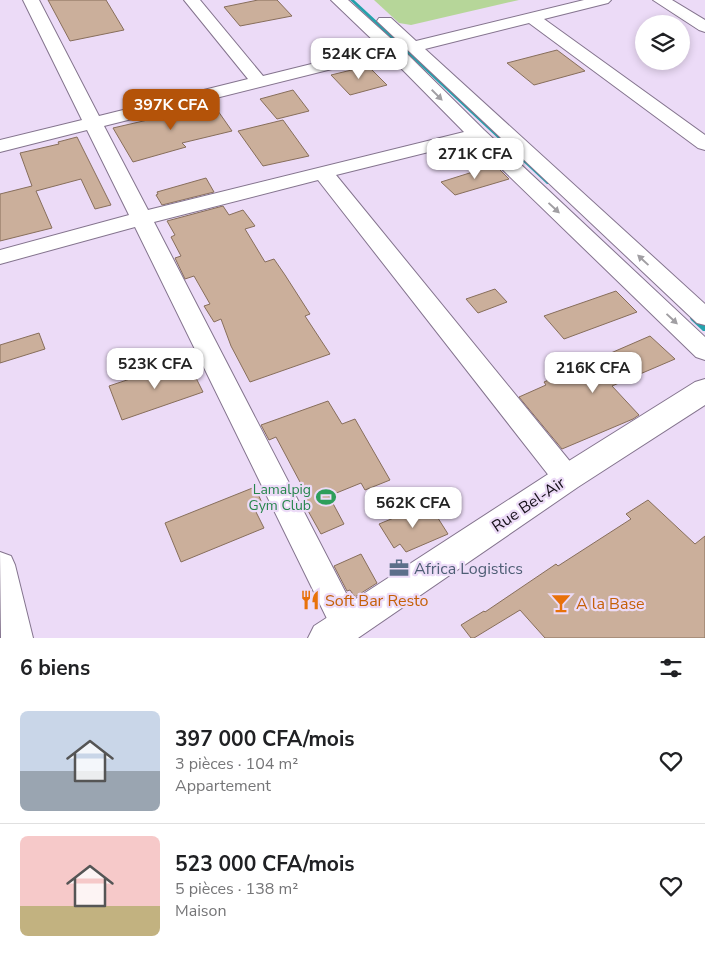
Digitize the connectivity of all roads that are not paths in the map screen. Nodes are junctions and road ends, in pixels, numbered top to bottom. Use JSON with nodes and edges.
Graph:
{"nodes":[{"id":1,"x":31,"y":0,"type":"edge"},
{"id":2,"x":192,"y":0,"type":"edge"},
{"id":3,"x":339,"y":0,"type":"edge"},
{"id":4,"x":362,"y":0,"type":"edge"},
{"id":5,"x":602,"y":0,"type":"edge"},
{"id":6,"x":661,"y":0,"type":"edge"},
{"id":7,"x":531,"y":17,"type":"junction"},
{"id":8,"x":705,"y":27,"type":"edge"},
{"id":9,"x":413,"y":47,"type":"junction"},
{"id":10,"x":392,"y":49,"type":"junction"},
{"id":11,"x":260,"y":83,"type":"junction"},
{"id":12,"x":95,"y":124,"type":"junction"},
{"id":13,"x":477,"y":134,"type":"junction"},
{"id":14,"x":705,"y":144,"type":"edge"},
{"id":15,"x":0,"y":146,"type":"edge"},
{"id":16,"x":323,"y":173,"type":"junction"},
{"id":17,"x":142,"y":218,"type":"junction"},
{"id":18,"x":0,"y":257,"type":"edge"},
{"id":19,"x":705,"y":317,"type":"edge"},
{"id":20,"x":705,"y":351,"type":"edge"},
{"id":21,"x":705,"y":390,"type":"edge"},
{"id":22,"x":567,"y":478,"type":"junction"},
{"id":23,"x":0,"y":565,"type":"edge"},
{"id":24,"x":337,"y":632,"type":"edge"},
{"id":25,"x":17,"y":638,"type":"edge"}],
"edges":[{"from":1,"to":12,"type":"street"},
{"from":2,"to":11,"type":"street"},
{"from":3,"to":10,"type":"street"},
{"from":4,"to":9,"type":"street"},
{"from":5,"to":7,"type":"street"},
{"from":6,"to":8,"type":"street"},
{"from":7,"to":9,"type":"street"},
{"from":7,"to":14,"type":"street"},
{"from":19,"to":9,"type":"street","one_way":true},
{"from":10,"to":11,"type":"street"},
{"from":10,"to":13,"type":"street","one_way":true},
{"from":11,"to":12,"type":"street"},
{"from":12,"to":15,"type":"street"},
{"from":12,"to":17,"type":"street"},
{"from":13,"to":16,"type":"street"},
{"from":13,"to":20,"type":"street","one_way":true},
{"from":16,"to":17,"type":"street"},
{"from":16,"to":22,"type":"street"},
{"from":17,"to":18,"type":"street"},
{"from":17,"to":24,"type":"street"},
{"from":21,"to":22,"type":"main road","name":"Rue Bel-Air"},
{"from":22,"to":24,"type":"main road","name":"Rue Bel-Air"},
{"from":23,"to":25,"type":"street"}]}
